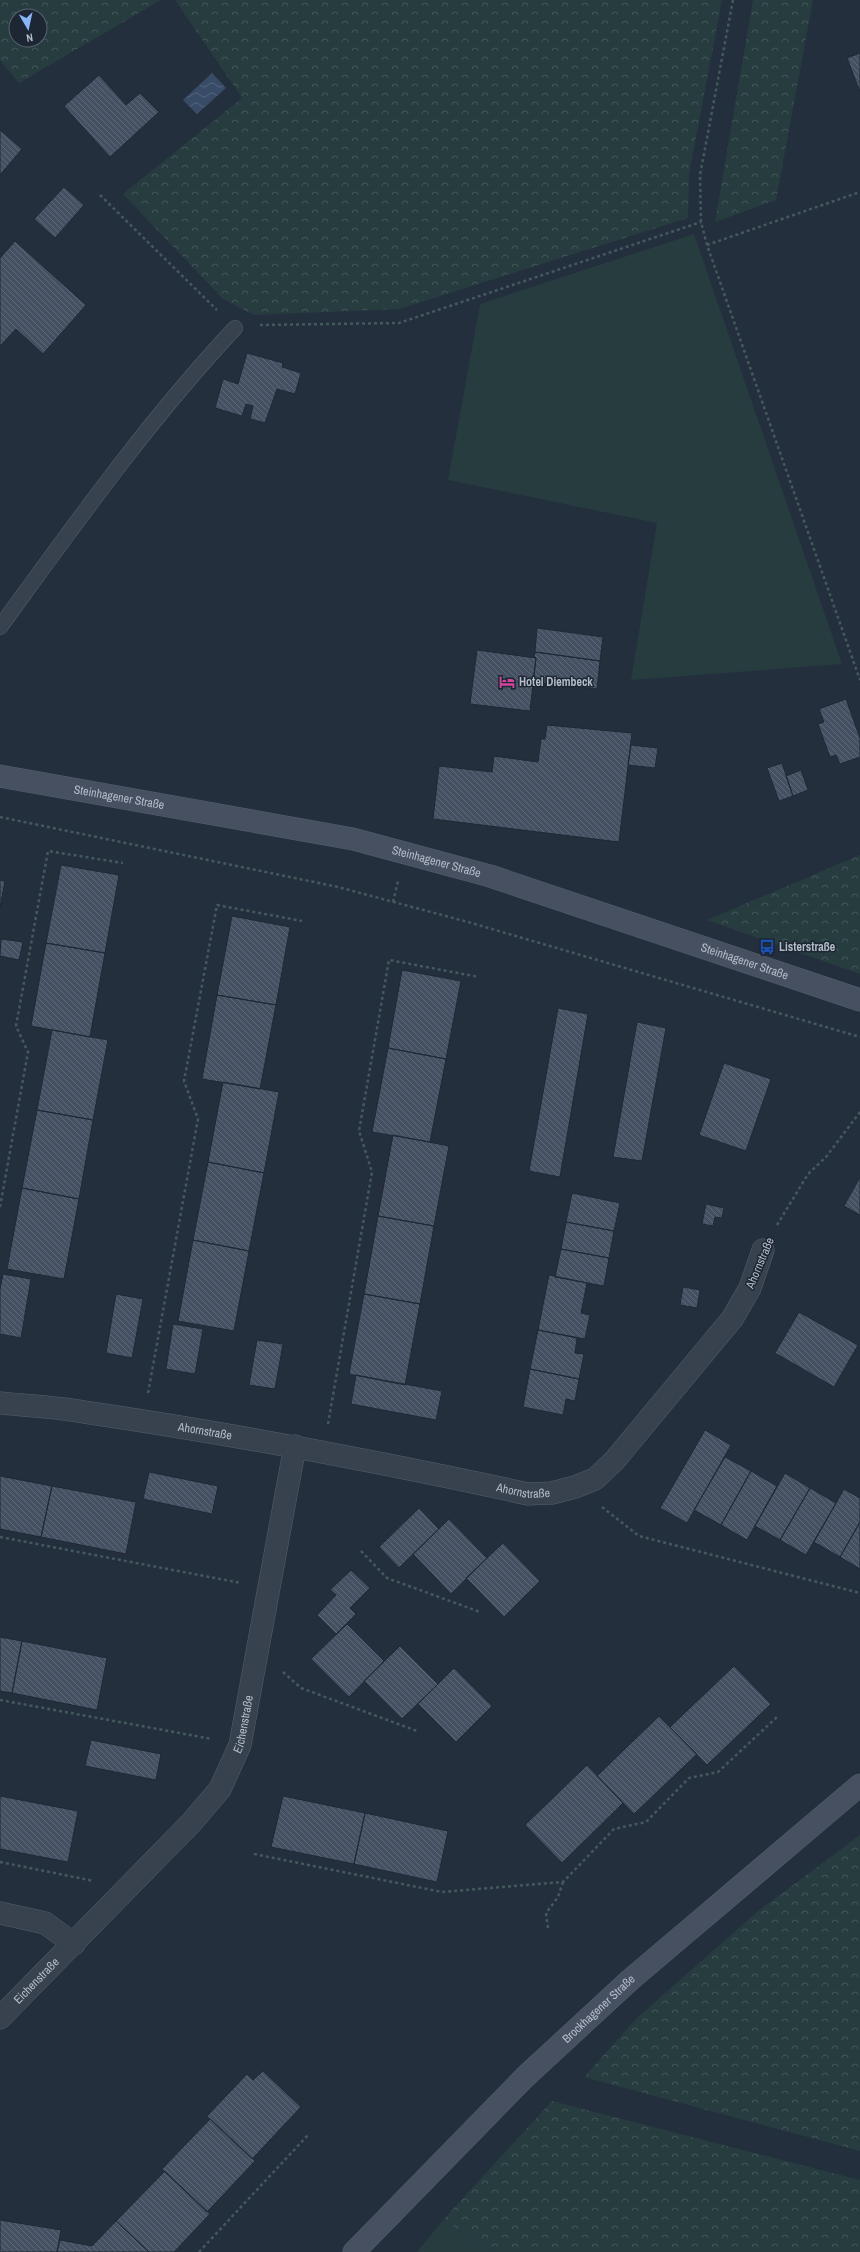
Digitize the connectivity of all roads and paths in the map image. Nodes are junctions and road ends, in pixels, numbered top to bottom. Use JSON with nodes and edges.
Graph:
{"nodes":[{"id":1,"x":733,"y":0,"type":"edge"},
{"id":2,"x":860,"y":192,"type":"edge"},
{"id":3,"x":100,"y":196,"type":"dead end"},
{"id":4,"x":701,"y":222,"type":"junction"},
{"id":5,"x":707,"y":245,"type":"junction"},
{"id":6,"x":235,"y":328,"type":"junction"},
{"id":7,"x":0,"y":627,"type":"edge"},
{"id":8,"x":860,"y":680,"type":"edge"},
{"id":9,"x":0,"y":776,"type":"edge"},
{"id":10,"x":0,"y":818,"type":"edge"},
{"id":11,"x":123,"y":863,"type":"dead end"},
{"id":12,"x":302,"y":920,"type":"dead end"},
{"id":13,"x":479,"y":977,"type":"dead end"},
{"id":14,"x":860,"y":1000,"type":"edge"},
{"id":15,"x":860,"y":1037,"type":"edge"},
{"id":16,"x":860,"y":1112,"type":"edge"},
{"id":17,"x":0,"y":1207,"type":"edge"},
{"id":18,"x":763,"y":1250,"type":"joint"},
{"id":19,"x":0,"y":1403,"type":"edge"},
{"id":20,"x":143,"y":1422,"type":"junction"},
{"id":21,"x":295,"y":1446,"type":"junction"},
{"id":22,"x":323,"y":1452,"type":"junction"},
{"id":23,"x":575,"y":1487,"type":"junction"},
{"id":24,"x":0,"y":1537,"type":"edge"},
{"id":25,"x":361,"y":1551,"type":"dead end"},
{"id":26,"x":269,"y":1589,"type":"junction"},
{"id":27,"x":860,"y":1593,"type":"edge"},
{"id":28,"x":480,"y":1612,"type":"dead end"},
{"id":29,"x":258,"y":1649,"type":"junction"},
{"id":30,"x":0,"y":1700,"type":"edge"},
{"id":31,"x":777,"y":1717,"type":"dead end"},
{"id":32,"x":417,"y":1731,"type":"dead end"},
{"id":33,"x":240,"y":1745,"type":"junction"},
{"id":34,"x":860,"y":1785,"type":"edge"},
{"id":35,"x":254,"y":1854,"type":"dead end"},
{"id":36,"x":0,"y":1862,"type":"edge"},
{"id":37,"x":562,"y":1882,"type":"junction"},
{"id":38,"x":128,"y":1887,"type":"junction"},
{"id":39,"x":0,"y":1913,"type":"edge"},
{"id":40,"x":548,"y":1928,"type":"dead end"},
{"id":41,"x":74,"y":1944,"type":"junction"},
{"id":42,"x":0,"y":2018,"type":"edge"},
{"id":43,"x":308,"y":2134,"type":"dead end"},
{"id":44,"x":199,"y":2252,"type":"edge"},
{"id":45,"x":354,"y":2252,"type":"edge"}],
"edges":[{"from":1,"to":4,"type":"path"},
{"from":2,"to":5,"type":"path"},
{"from":3,"to":6,"type":"path"},
{"from":4,"to":5,"type":"path"},
{"from":4,"to":6,"type":"path"},
{"from":5,"to":8,"type":"path"},
{"from":6,"to":7,"type":"lane"},
{"from":9,"to":14,"type":"main road","name":"Steinhagener Straße"},
{"from":10,"to":15,"type":"path"},
{"from":11,"to":17,"type":"path"},
{"from":12,"to":20,"type":"path"},
{"from":13,"to":22,"type":"path"},
{"from":16,"to":18,"type":"path","name":"Ahornstraße"},
{"from":18,"to":23,"type":"street","name":"Ahornstraße"},
{"from":19,"to":20,"type":"street","name":"Ahornstraße"},
{"from":20,"to":21,"type":"street","name":"Ahornstraße"},
{"from":21,"to":22,"type":"street","name":"Ahornstraße"},
{"from":21,"to":26,"type":"street","name":"Eichenstraße"},
{"from":22,"to":23,"type":"street","name":"Ahornstraße"},
{"from":23,"to":27,"type":"path"},
{"from":24,"to":26,"type":"path"},
{"from":25,"to":28,"type":"path"},
{"from":26,"to":29,"type":"street","name":"Eichenstraße"},
{"from":29,"to":32,"type":"path"},
{"from":29,"to":33,"type":"street","name":"Eichenstraße"},
{"from":30,"to":33,"type":"path"},
{"from":31,"to":37,"type":"path"},
{"from":33,"to":38,"type":"street","name":"Eichenstraße"},
{"from":34,"to":45,"type":"main road","name":"Brockhagener Straße"},
{"from":35,"to":37,"type":"path"},
{"from":36,"to":38,"type":"path"},
{"from":37,"to":40,"type":"path"},
{"from":38,"to":41,"type":"street","name":"Eichenstraße"},
{"from":39,"to":41,"type":"street"},
{"from":41,"to":42,"type":"street","name":"Eichenstraße"},
{"from":43,"to":44,"type":"path"}]}
